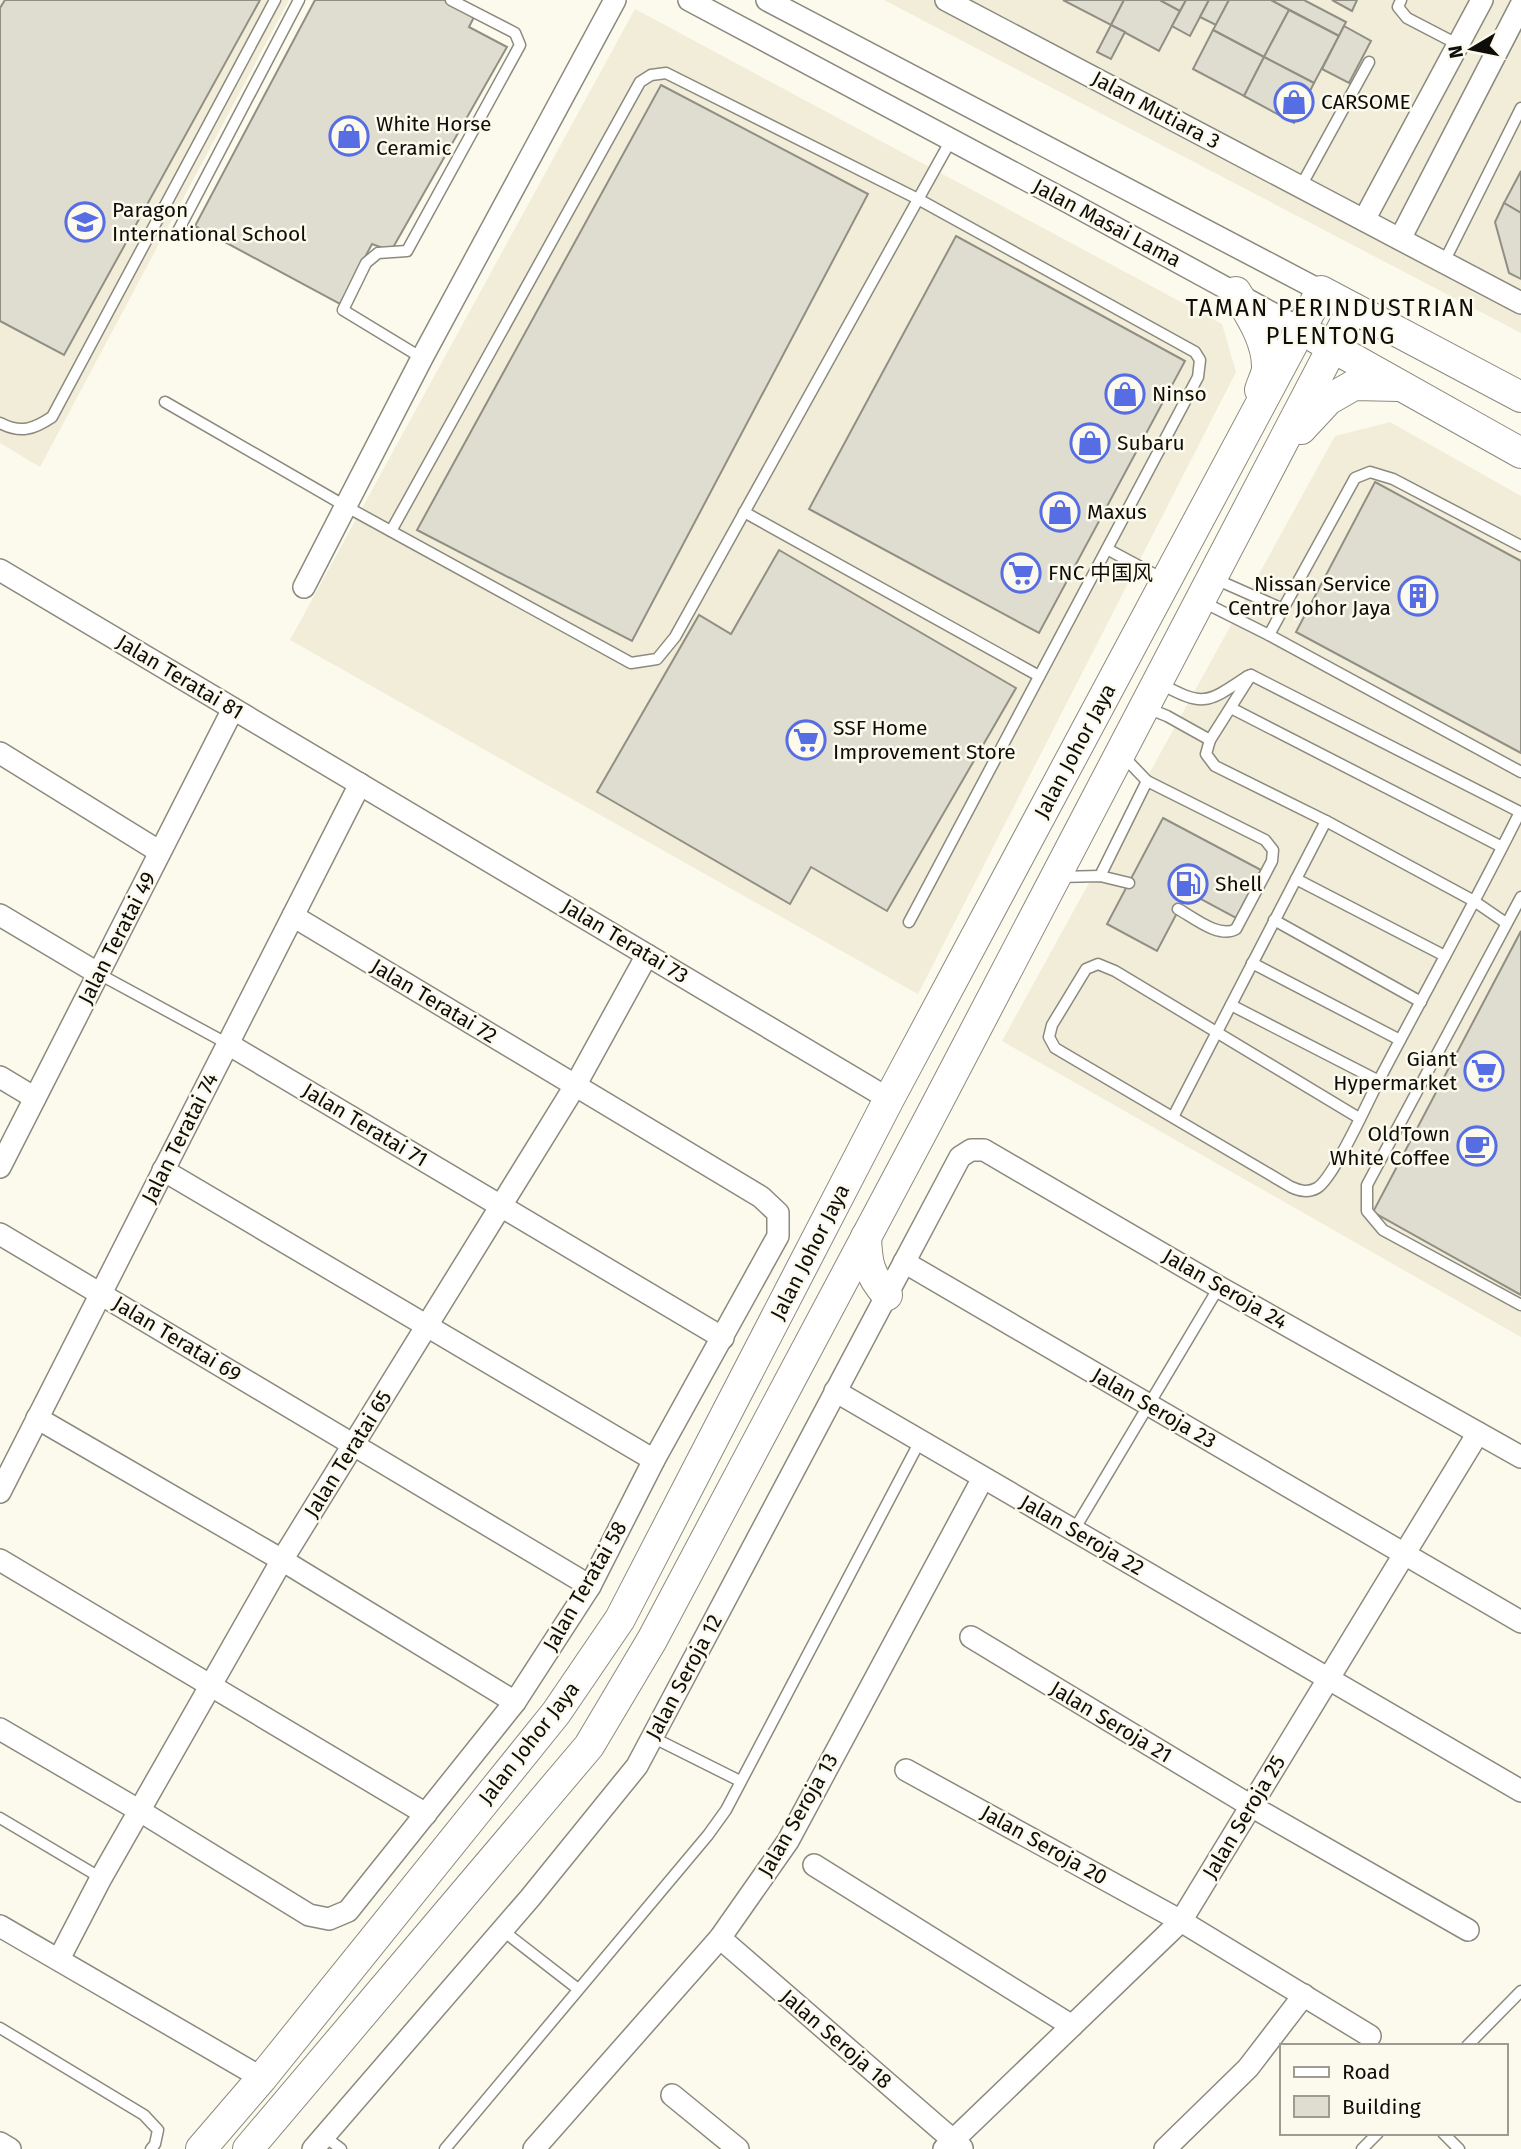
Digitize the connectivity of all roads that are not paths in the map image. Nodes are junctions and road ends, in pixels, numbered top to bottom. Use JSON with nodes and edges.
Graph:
{"nodes":[{"id":1,"x":275,"y":0,"type":"edge"},
{"id":2,"x":299,"y":0,"type":"edge"},
{"id":3,"x":451,"y":0,"type":"edge"},
{"id":4,"x":615,"y":0,"type":"edge"},
{"id":5,"x":689,"y":0,"type":"edge"},
{"id":6,"x":767,"y":0,"type":"edge"},
{"id":7,"x":946,"y":0,"type":"edge"},
{"id":8,"x":1401,"y":0,"type":"edge"},
{"id":9,"x":1482,"y":0,"type":"edge"},
{"id":10,"x":1521,"y":5,"type":"edge"},
{"id":11,"x":1459,"y":45,"type":"junction"},
{"id":12,"x":1369,"y":62,"type":"dead end"},
{"id":13,"x":1521,"y":108,"type":"edge"},
{"id":14,"x":951,"y":140,"type":"junction"},
{"id":15,"x":1088,"y":168,"type":"junction"},
{"id":16,"x":1301,"y":186,"type":"junction"},
{"id":17,"x":918,"y":199,"type":"junction"},
{"id":18,"x":1070,"y":203,"type":"junction"},
{"id":19,"x":1364,"y":220,"type":"junction"},
{"id":20,"x":178,"y":231,"type":"dead end"},
{"id":21,"x":1400,"y":239,"type":"junction"},
{"id":22,"x":1444,"y":262,"type":"junction"},
{"id":23,"x":1321,"y":291,"type":"junction"},
{"id":24,"x":1236,"y":292,"type":"junction"},
{"id":25,"x":1521,"y":303,"type":"edge"},
{"id":26,"x":1353,"y":308,"type":"junction"},
{"id":27,"x":1301,"y":329,"type":"junction"},
{"id":28,"x":1333,"y":347,"type":"junction"},
{"id":29,"x":422,"y":358,"type":"junction"},
{"id":30,"x":1402,"y":386,"type":"junction"},
{"id":31,"x":1521,"y":397,"type":"edge"},
{"id":32,"x":165,"y":402,"type":"dead end"},
{"id":33,"x":0,"y":423,"type":"edge"},
{"id":34,"x":1243,"y":436,"type":"junction"},
{"id":35,"x":1521,"y":453,"type":"edge"},
{"id":36,"x":1275,"y":457,"type":"junction"},
{"id":37,"x":347,"y":507,"type":"junction"},
{"id":38,"x":744,"y":512,"type":"junction"},
{"id":39,"x":391,"y":531,"type":"junction"},
{"id":40,"x":1521,"y":546,"type":"edge"},
{"id":41,"x":1107,"y":549,"type":"junction"},
{"id":42,"x":0,"y":570,"type":"edge"},
{"id":43,"x":1166,"y":580,"type":"junction"},
{"id":44,"x":304,"y":587,"type":"dead end"},
{"id":45,"x":1206,"y":589,"type":"junction"},
{"id":46,"x":1283,"y":609,"type":"junction"},
{"id":47,"x":1269,"y":635,"type":"junction"},
{"id":48,"x":1251,"y":675,"type":"junction"},
{"id":49,"x":1039,"y":676,"type":"junction"},
{"id":50,"x":1151,"y":695,"type":"junction"},
{"id":51,"x":1231,"y":708,"type":"junction"},
{"id":52,"x":233,"y":709,"type":"junction"},
{"id":53,"x":1210,"y":740,"type":"junction"},
{"id":54,"x":0,"y":753,"type":"edge"},
{"id":55,"x":1121,"y":753,"type":"junction"},
{"id":56,"x":1521,"y":772,"type":"edge"},
{"id":57,"x":1147,"y":781,"type":"junction"},
{"id":58,"x":360,"y":784,"type":"junction"},
{"id":59,"x":1520,"y":813,"type":"edge"},
{"id":60,"x":1326,"y":821,"type":"junction"},
{"id":61,"x":1502,"y":847,"type":"junction"},
{"id":62,"x":160,"y":852,"type":"junction"},
{"id":63,"x":1100,"y":876,"type":"junction"},
{"id":64,"x":1056,"y":877,"type":"junction"},
{"id":65,"x":1296,"y":879,"type":"junction"},
{"id":66,"x":1129,"y":883,"type":"dead end"},
{"id":67,"x":1521,"y":897,"type":"edge"},
{"id":68,"x":1474,"y":901,"type":"junction"},
{"id":69,"x":1178,"y":909,"type":"dead end"},
{"id":70,"x":0,"y":915,"type":"edge"},
{"id":71,"x":293,"y":916,"type":"junction"},
{"id":72,"x":1274,"y":920,"type":"junction"},
{"id":73,"x":909,"y":922,"type":"dead end"},
{"id":74,"x":1506,"y":923,"type":"junction"},
{"id":75,"x":647,"y":955,"type":"junction"},
{"id":76,"x":1445,"y":956,"type":"junction"},
{"id":77,"x":1252,"y":963,"type":"junction"},
{"id":78,"x":99,"y":974,"type":"junction"},
{"id":79,"x":1421,"y":1002,"type":"junction"},
{"id":80,"x":1231,"y":1005,"type":"junction"},
{"id":81,"x":1216,"y":1033,"type":"junction"},
{"id":82,"x":1400,"y":1040,"type":"junction"},
{"id":83,"x":228,"y":1044,"type":"junction"},
{"id":84,"x":0,"y":1077,"type":"edge"},
{"id":85,"x":1379,"y":1081,"type":"junction"},
{"id":86,"x":575,"y":1086,"type":"junction"},
{"id":87,"x":35,"y":1098,"type":"junction"},
{"id":88,"x":889,"y":1098,"type":"junction"},
{"id":89,"x":1172,"y":1117,"type":"junction"},
{"id":90,"x":1359,"y":1118,"type":"junction"},
{"id":91,"x":971,"y":1150,"type":"joint"},
{"id":92,"x":0,"y":1167,"type":"edge"},
{"id":93,"x":163,"y":1170,"type":"junction"},
{"id":94,"x":502,"y":1207,"type":"junction"},
{"id":95,"x":778,"y":1213,"type":"joint"},
{"id":96,"x":0,"y":1234,"type":"edge"},
{"id":97,"x":866,"y":1237,"type":"junction"},
{"id":98,"x":904,"y":1262,"type":"junction"},
{"id":99,"x":1219,"y":1287,"type":"junction"},
{"id":100,"x":101,"y":1294,"type":"junction"},
{"id":101,"x":887,"y":1295,"type":"junction"},
{"id":102,"x":1521,"y":1305,"type":"edge"},
{"id":103,"x":428,"y":1326,"type":"junction"},
{"id":104,"x":723,"y":1338,"type":"junction"},
{"id":105,"x":835,"y":1391,"type":"junction"},
{"id":106,"x":1149,"y":1405,"type":"junction"},
{"id":107,"x":37,"y":1418,"type":"junction"},
{"id":108,"x":1478,"y":1433,"type":"junction"},
{"id":109,"x":920,"y":1441,"type":"junction"},
{"id":110,"x":353,"y":1445,"type":"junction"},
{"id":111,"x":1521,"y":1457,"type":"edge"},
{"id":112,"x":654,"y":1460,"type":"junction"},
{"id":113,"x":983,"y":1478,"type":"junction"},
{"id":114,"x":0,"y":1492,"type":"edge"},
{"id":115,"x":1074,"y":1530,"type":"junction"},
{"id":116,"x":1405,"y":1554,"type":"junction"},
{"id":117,"x":0,"y":1560,"type":"edge"},
{"id":118,"x":282,"y":1560,"type":"junction"},
{"id":119,"x":590,"y":1586,"type":"junction"},
{"id":120,"x":1521,"y":1622,"type":"edge"},
{"id":121,"x":971,"y":1637,"type":"dead end"},
{"id":122,"x":1328,"y":1679,"type":"junction"},
{"id":123,"x":211,"y":1686,"type":"junction"},
{"id":124,"x":514,"y":1702,"type":"junction"},
{"id":125,"x":0,"y":1729,"type":"edge"},
{"id":126,"x":652,"y":1737,"type":"junction"},
{"id":127,"x":906,"y":1769,"type":"dead end"},
{"id":128,"x":740,"y":1781,"type":"junction"},
{"id":129,"x":1521,"y":1791,"type":"edge"},
{"id":130,"x":1251,"y":1806,"type":"junction"},
{"id":131,"x":140,"y":1811,"type":"junction"},
{"id":132,"x":426,"y":1814,"type":"junction"},
{"id":133,"x":0,"y":1818,"type":"edge"},
{"id":134,"x":814,"y":1865,"type":"dead end"},
{"id":135,"x":101,"y":1878,"type":"junction"},
{"id":136,"x":1181,"y":1921,"type":"junction"},
{"id":137,"x":0,"y":1926,"type":"edge"},
{"id":138,"x":502,"y":1930,"type":"junction"},
{"id":139,"x":1468,"y":1930,"type":"dead end"},
{"id":140,"x":720,"y":1938,"type":"junction"},
{"id":141,"x":59,"y":1959,"type":"junction"},
{"id":142,"x":578,"y":1989,"type":"junction"},
{"id":143,"x":1521,"y":1992,"type":"edge"},
{"id":144,"x":1304,"y":1996,"type":"junction"},
{"id":145,"x":1072,"y":2025,"type":"junction"},
{"id":146,"x":0,"y":2028,"type":"edge"},
{"id":147,"x":1370,"y":2036,"type":"dead end"},
{"id":148,"x":1469,"y":2044,"type":"edge"},
{"id":149,"x":262,"y":2078,"type":"junction"},
{"id":150,"x":672,"y":2095,"type":"dead end"},
{"id":151,"x":1376,"y":2135,"type":"edge"},
{"id":152,"x":1445,"y":2135,"type":"edge"},
{"id":153,"x":0,"y":2143,"type":"edge"},
{"id":154,"x":326,"y":2145,"type":"edge"},
{"id":155,"x":954,"y":2146,"type":"edge"},
{"id":156,"x":10,"y":2149,"type":"edge"},
{"id":157,"x":151,"y":2149,"type":"edge"},
{"id":158,"x":201,"y":2149,"type":"edge"},
{"id":159,"x":248,"y":2149,"type":"edge"},
{"id":160,"x":445,"y":2149,"type":"edge"},
{"id":161,"x":534,"y":2149,"type":"edge"},
{"id":162,"x":737,"y":2149,"type":"edge"},
{"id":163,"x":1165,"y":2149,"type":"edge"},
{"id":164,"x":1362,"y":2149,"type":"edge"},
{"id":165,"x":1459,"y":2149,"type":"edge"}],
"edges":[{"from":1,"to":33,"type":"lane"},
{"from":2,"to":20,"type":"lane"},
{"from":3,"to":29,"type":"lane"},
{"from":4,"to":29,"type":"street"},
{"from":5,"to":14,"type":"street","name":"Jalan Masai Lama"},
{"from":6,"to":15,"type":"street","name":"Jalan Masai Lama"},
{"from":7,"to":16,"type":"street","name":"Jalan Mutiara 3"},
{"from":8,"to":11,"type":"lane"},
{"from":9,"to":11,"type":"street"},
{"from":10,"to":21,"type":"street"},
{"from":11,"to":19,"type":"street"},
{"from":12,"to":16,"type":"lane"},
{"from":13,"to":22,"type":"lane"},
{"from":14,"to":17,"type":"lane"},
{"from":14,"to":18,"type":"street","name":"Jalan Masai Lama"},
{"from":15,"to":18,"type":"street"},
{"from":15,"to":23,"type":"street","name":"Jalan Masai Lama"},
{"from":16,"to":19,"type":"street","name":"Jalan Mutiara 3"},
{"from":17,"to":38,"type":"lane"},
{"from":17,"to":39,"type":"lane"},
{"from":17,"to":41,"type":"lane"},
{"from":18,"to":24,"type":"street","name":"Jalan Masai Lama"},
{"from":19,"to":21,"type":"street","name":"Jalan Mutiara 3"},
{"from":21,"to":22,"type":"street","name":"Jalan Mutiara 3"},
{"from":22,"to":25,"type":"street","name":"Jalan Mutiara 3"},
{"from":23,"to":26,"type":"main road","name":"Jalan Masai Lama"},
{"from":23,"to":27,"type":"main road","name":"Jalan Johor Jaya"},
{"from":24,"to":27,"type":"street","name":"Jalan Masai Lama"},
{"from":24,"to":34,"type":"main road"},
{"from":26,"to":28,"type":"main road","name":"Jalan Johor Jaya"},
{"from":26,"to":31,"type":"main road","name":"Jalan Masai Lama"},
{"from":27,"to":28,"type":"main road","name":"Jalan Masai Lama"},
{"from":27,"to":34,"type":"main road","name":"Jalan Johor Jaya"},
{"from":28,"to":30,"type":"main road","name":"Jalan Masai Lama"},
{"from":28,"to":36,"type":"main road","name":"Jalan Johor Jaya"},
{"from":29,"to":37,"type":"street"},
{"from":30,"to":35,"type":"main road","name":"Jalan Masai Lama"},
{"from":30,"to":36,"type":"main road"},
{"from":32,"to":37,"type":"lane"},
{"from":34,"to":43,"type":"main road","name":"Jalan Johor Jaya"},
{"from":36,"to":45,"type":"main road","name":"Jalan Johor Jaya"},
{"from":37,"to":39,"type":"lane"},
{"from":37,"to":44,"type":"street"},
{"from":38,"to":39,"type":"lane"},
{"from":38,"to":49,"type":"lane"},
{"from":40,"to":46,"type":"lane"},
{"from":41,"to":43,"type":"lane"},
{"from":41,"to":49,"type":"lane"},
{"from":42,"to":52,"type":"street","name":"Jalan Teratai 81"},
{"from":43,"to":88,"type":"main road","name":"Jalan Johor Jaya"},
{"from":45,"to":46,"type":"lane"},
{"from":45,"to":47,"type":"lane"},
{"from":45,"to":50,"type":"main road","name":"Jalan Johor Jaya"},
{"from":46,"to":47,"type":"lane"},
{"from":47,"to":56,"type":"lane"},
{"from":48,"to":50,"type":"lane"},
{"from":48,"to":51,"type":"lane"},
{"from":48,"to":59,"type":"lane"},
{"from":49,"to":73,"type":"lane"},
{"from":50,"to":53,"type":"lane"},
{"from":50,"to":55,"type":"main road","name":"Jalan Johor Jaya"},
{"from":51,"to":53,"type":"lane"},
{"from":51,"to":61,"type":"lane"},
{"from":52,"to":58,"type":"street","name":"Jalan Teratai 81"},
{"from":52,"to":62,"type":"street","name":"Jalan Teratai 49"},
{"from":53,"to":60,"type":"lane"},
{"from":54,"to":62,"type":"street"},
{"from":55,"to":57,"type":"lane"},
{"from":55,"to":64,"type":"main road","name":"Jalan Johor Jaya"},
{"from":57,"to":63,"type":"lane"},
{"from":57,"to":69,"type":"lane"},
{"from":58,"to":71,"type":"street","name":"Jalan Teratai 74"},
{"from":58,"to":75,"type":"street","name":"Jalan Teratai 73"},
{"from":59,"to":61,"type":"lane"},
{"from":60,"to":65,"type":"lane"},
{"from":60,"to":68,"type":"lane"},
{"from":61,"to":68,"type":"lane"},
{"from":62,"to":78,"type":"street","name":"Jalan Teratai 49"},
{"from":63,"to":64,"type":"lane"},
{"from":63,"to":66,"type":"lane"},
{"from":64,"to":97,"type":"main road","name":"Jalan Johor Jaya"},
{"from":65,"to":72,"type":"lane"},
{"from":65,"to":76,"type":"lane"},
{"from":67,"to":74,"type":"lane"},
{"from":68,"to":74,"type":"lane"},
{"from":68,"to":76,"type":"lane"},
{"from":70,"to":78,"type":"street"},
{"from":71,"to":83,"type":"street","name":"Jalan Teratai 74"},
{"from":71,"to":86,"type":"street","name":"Jalan Teratai 72"},
{"from":72,"to":77,"type":"lane"},
{"from":72,"to":79,"type":"lane"},
{"from":74,"to":102,"type":"lane"},
{"from":75,"to":86,"type":"street","name":"Jalan Teratai 65"},
{"from":75,"to":88,"type":"street","name":"Jalan Teratai 73"},
{"from":76,"to":79,"type":"lane"},
{"from":77,"to":80,"type":"lane"},
{"from":77,"to":82,"type":"lane"},
{"from":78,"to":83,"type":"lane"},
{"from":78,"to":87,"type":"street","name":"Jalan Teratai 49"},
{"from":79,"to":82,"type":"lane"},
{"from":80,"to":81,"type":"lane"},
{"from":80,"to":85,"type":"lane"},
{"from":81,"to":89,"type":"lane"},
{"from":81,"to":89,"type":"lane"},
{"from":81,"to":90,"type":"lane"},
{"from":82,"to":85,"type":"lane"},
{"from":83,"to":93,"type":"street","name":"Jalan Teratai 74"},
{"from":83,"to":94,"type":"street","name":"Jalan Teratai 71"},
{"from":84,"to":87,"type":"street"},
{"from":85,"to":90,"type":"lane"},
{"from":86,"to":94,"type":"street","name":"Jalan Teratai 65"},
{"from":86,"to":95,"type":"street","name":"Jalan Teratai 72"},
{"from":87,"to":92,"type":"street","name":"Jalan Teratai 49"},
{"from":88,"to":149,"type":"main road","name":"Jalan Johor Jaya"},
{"from":89,"to":90,"type":"lane"},
{"from":91,"to":98,"type":"street","name":"Jalan Seroja 12"},
{"from":91,"to":99,"type":"street","name":"Jalan Seroja 24"},
{"from":93,"to":100,"type":"street","name":"Jalan Teratai 74"},
{"from":93,"to":103,"type":"street"},
{"from":94,"to":103,"type":"street","name":"Jalan Teratai 65"},
{"from":94,"to":104,"type":"street","name":"Jalan Teratai 71"},
{"from":95,"to":104,"type":"street","name":"Jalan Teratai 58"},
{"from":96,"to":100,"type":"street","name":"Jalan Teratai 69"},
{"from":97,"to":101,"type":"main road"},
{"from":97,"to":159,"type":"main road","name":"Jalan Johor Jaya"},
{"from":98,"to":101,"type":"street","name":"Jalan Seroja 12"},
{"from":98,"to":106,"type":"street","name":"Jalan Seroja 23"},
{"from":99,"to":106,"type":"lane"},
{"from":99,"to":108,"type":"street","name":"Jalan Seroja 24"},
{"from":100,"to":107,"type":"street","name":"Jalan Teratai 74"},
{"from":100,"to":110,"type":"street","name":"Jalan Teratai 69"},
{"from":101,"to":105,"type":"street","name":"Jalan Seroja 12"},
{"from":103,"to":110,"type":"street","name":"Jalan Teratai 65"},
{"from":103,"to":112,"type":"street"},
{"from":104,"to":112,"type":"street","name":"Jalan Teratai 58"},
{"from":105,"to":109,"type":"street","name":"Jalan Seroja 22"},
{"from":105,"to":126,"type":"street","name":"Jalan Seroja 12"},
{"from":106,"to":115,"type":"lane"},
{"from":106,"to":116,"type":"street","name":"Jalan Seroja 23"},
{"from":107,"to":114,"type":"street","name":"Jalan Teratai 74"},
{"from":107,"to":118,"type":"street"},
{"from":108,"to":111,"type":"street","name":"Jalan Seroja 24"},
{"from":108,"to":116,"type":"street","name":"Jalan Seroja 25"},
{"from":109,"to":113,"type":"street","name":"Jalan Seroja 22"},
{"from":109,"to":128,"type":"lane"},
{"from":110,"to":118,"type":"street","name":"Jalan Teratai 65"},
{"from":110,"to":119,"type":"street","name":"Jalan Teratai 69"},
{"from":112,"to":119,"type":"street","name":"Jalan Teratai 58"},
{"from":113,"to":115,"type":"street","name":"Jalan Seroja 22"},
{"from":113,"to":140,"type":"street","name":"Jalan Seroja 13"},
{"from":115,"to":122,"type":"street","name":"Jalan Seroja 22"},
{"from":116,"to":120,"type":"street","name":"Jalan Seroja 23"},
{"from":116,"to":122,"type":"street","name":"Jalan Seroja 25"},
{"from":117,"to":123,"type":"street"},
{"from":118,"to":123,"type":"street","name":"Jalan Teratai 65"},
{"from":118,"to":124,"type":"street"},
{"from":119,"to":124,"type":"street","name":"Jalan Teratai 58"},
{"from":121,"to":130,"type":"street","name":"Jalan Seroja 21"},
{"from":122,"to":129,"type":"street","name":"Jalan Seroja 22"},
{"from":122,"to":130,"type":"street","name":"Jalan Seroja 25"},
{"from":123,"to":131,"type":"street","name":"Jalan Teratai 65"},
{"from":123,"to":132,"type":"street"},
{"from":124,"to":132,"type":"street","name":"Jalan Teratai 58"},
{"from":125,"to":131,"type":"street"},
{"from":126,"to":128,"type":"lane"},
{"from":126,"to":138,"type":"street","name":"Jalan Seroja 12"},
{"from":127,"to":136,"type":"street","name":"Jalan Seroja 20"},
{"from":128,"to":142,"type":"lane"},
{"from":130,"to":136,"type":"street","name":"Jalan Seroja 25"},
{"from":130,"to":139,"type":"street","name":"Jalan Seroja 21"},
{"from":131,"to":132,"type":"street","name":"Jalan Teratai 58"},
{"from":131,"to":135,"type":"street","name":"Jalan Teratai 65"},
{"from":133,"to":135,"type":"lane"},
{"from":134,"to":145,"type":"street"},
{"from":135,"to":141,"type":"street","name":"Jalan Teratai 65"},
{"from":136,"to":144,"type":"street","name":"Jalan Seroja 20"},
{"from":136,"to":145,"type":"street","name":"Jalan Seroja 25"},
{"from":137,"to":141,"type":"street"},
{"from":138,"to":142,"type":"lane"},
{"from":138,"to":154,"type":"street","name":"Jalan Seroja 12"},
{"from":140,"to":155,"type":"street","name":"Jalan Seroja 18"},
{"from":140,"to":161,"type":"street","name":"Jalan Seroja 13"},
{"from":141,"to":149,"type":"street"},
{"from":142,"to":160,"type":"lane"},
{"from":143,"to":148,"type":"lane"},
{"from":144,"to":147,"type":"street","name":"Jalan Seroja 20"},
{"from":144,"to":163,"type":"street"},
{"from":145,"to":155,"type":"street","name":"Jalan Seroja 25"},
{"from":146,"to":157,"type":"lane"},
{"from":149,"to":158,"type":"main road","name":"Jalan Johor Jaya"},
{"from":150,"to":162,"type":"street"},
{"from":151,"to":164,"type":"lane"},
{"from":152,"to":165,"type":"lane"},
{"from":153,"to":156,"type":"street"}]}
